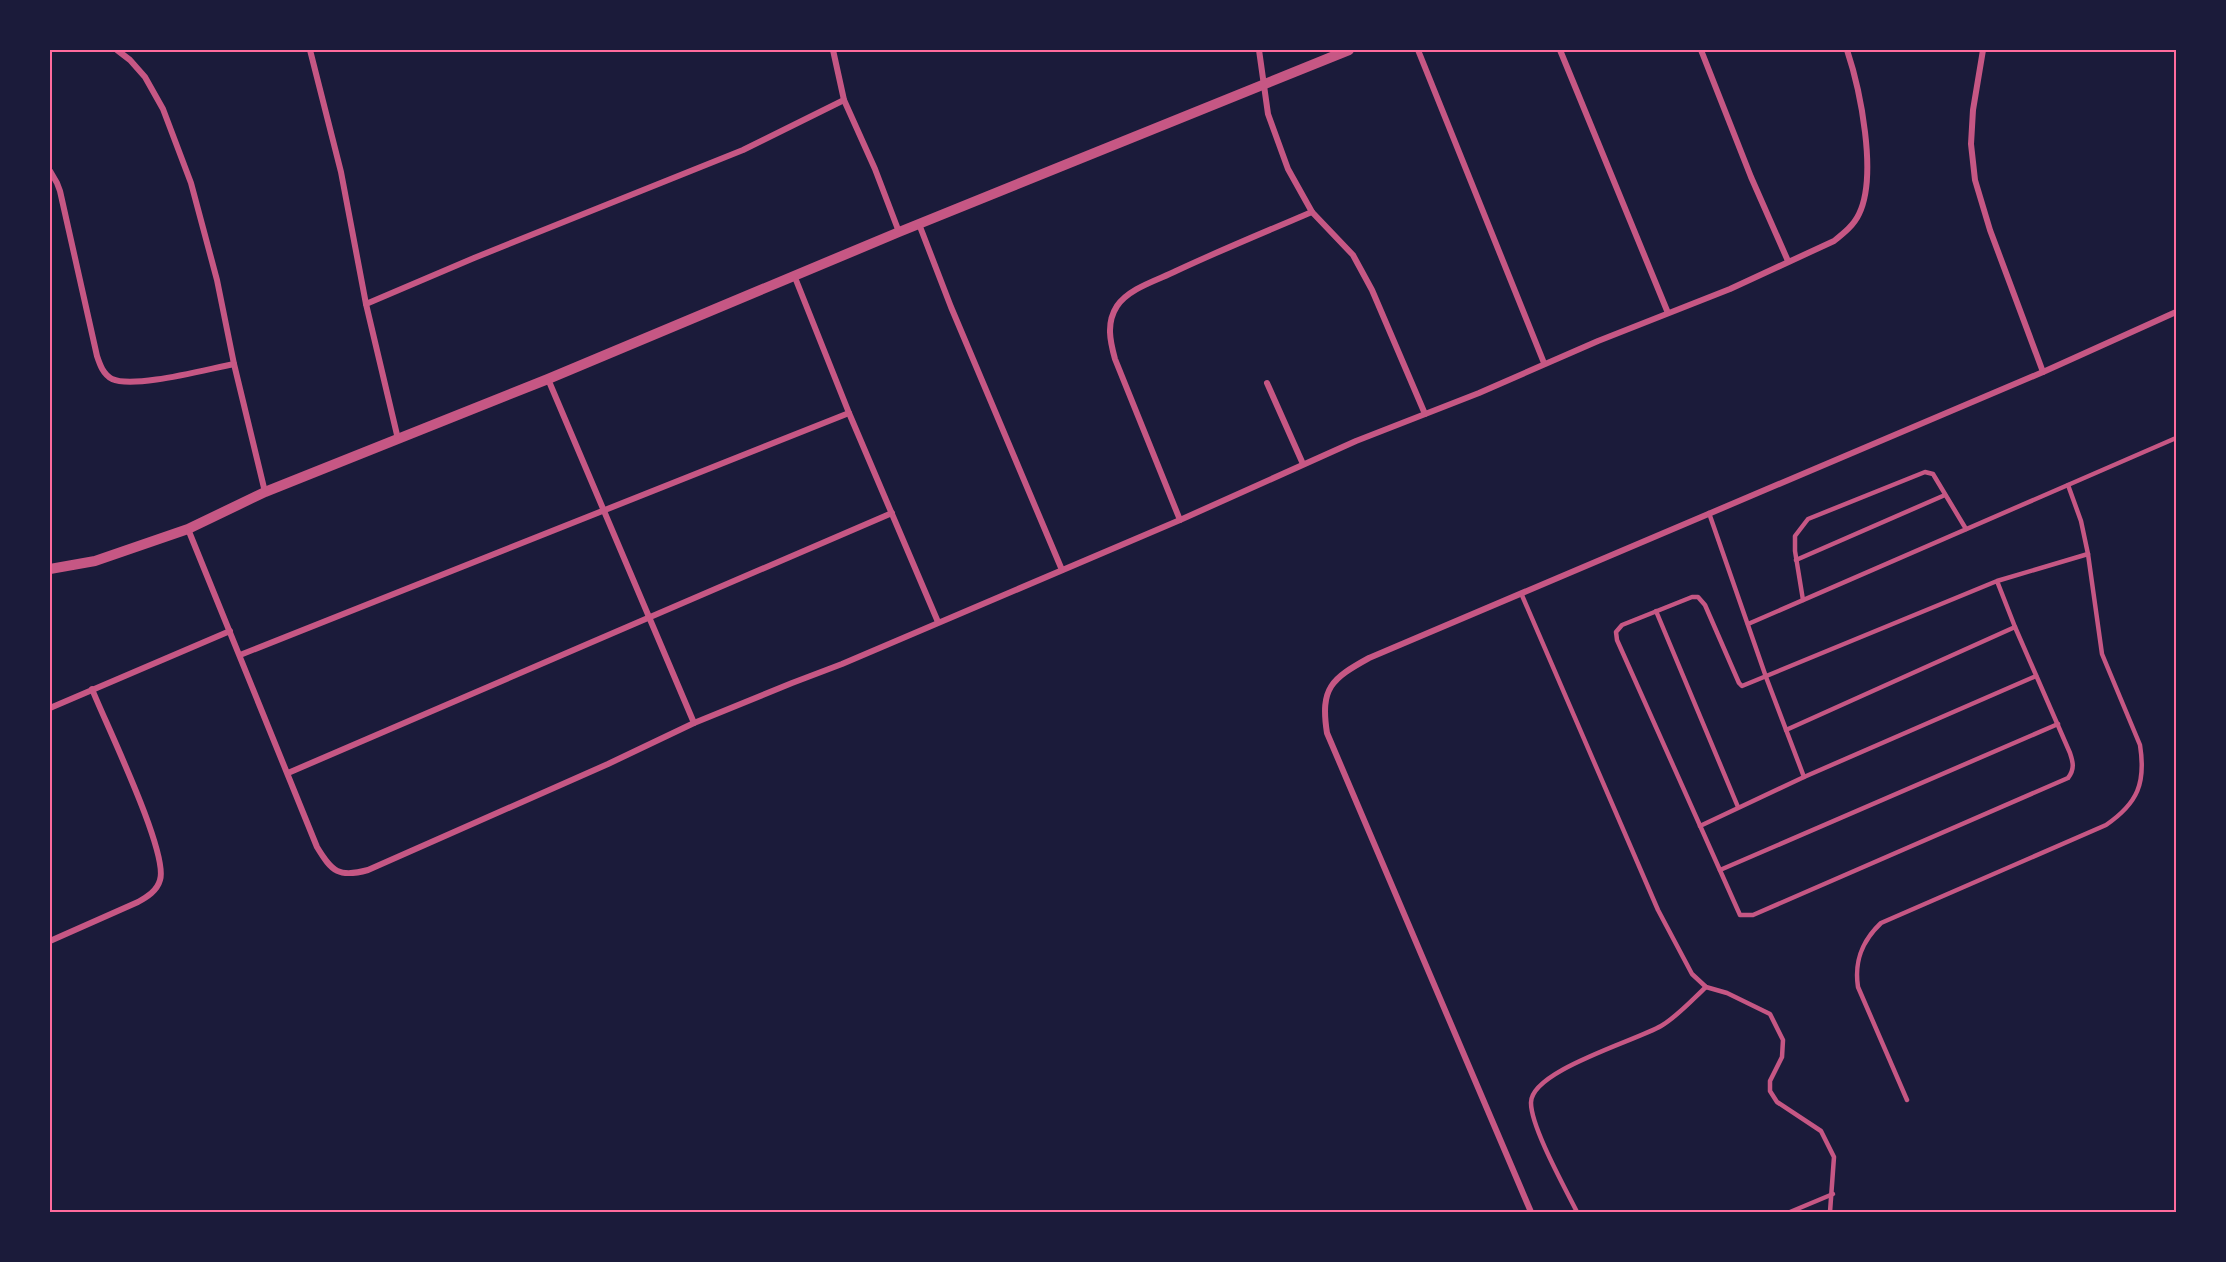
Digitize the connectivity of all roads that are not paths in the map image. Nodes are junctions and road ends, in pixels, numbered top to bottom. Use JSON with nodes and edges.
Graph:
{"nodes":[{"id":1,"x":117,"y":50,"type":"edge"},
{"id":2,"x":310,"y":50,"type":"edge"},
{"id":3,"x":833,"y":50,"type":"edge"},
{"id":4,"x":1259,"y":50,"type":"edge"},
{"id":5,"x":1349,"y":50,"type":"edge"},
{"id":6,"x":1418,"y":50,"type":"edge"},
{"id":7,"x":1560,"y":50,"type":"edge"},
{"id":8,"x":1701,"y":50,"type":"edge"},
{"id":9,"x":1847,"y":50,"type":"edge"},
{"id":10,"x":1983,"y":50,"type":"edge"},
{"id":11,"x":1264,"y":83,"type":"junction"},
{"id":12,"x":844,"y":100,"type":"junction"},
{"id":13,"x":50,"y":171,"type":"edge"},
{"id":14,"x":1312,"y":212,"type":"junction"},
{"id":15,"x":919,"y":224,"type":"junction"},
{"id":16,"x":899,"y":232,"type":"junction"},
{"id":17,"x":1788,"y":261,"type":"junction"},
{"id":18,"x":794,"y":275,"type":"junction"},
{"id":19,"x":366,"y":304,"type":"junction"},
{"id":20,"x":2176,"y":312,"type":"edge"},
{"id":21,"x":1668,"y":313,"type":"junction"},
{"id":22,"x":234,"y":363,"type":"junction"},
{"id":23,"x":1544,"y":363,"type":"junction"},
{"id":24,"x":2043,"y":372,"type":"junction"},
{"id":25,"x":548,"y":379,"type":"junction"},
{"id":26,"x":1267,"y":383,"type":"dead end"},
{"id":27,"x":849,"y":413,"type":"junction"},
{"id":28,"x":1425,"y":414,"type":"junction"},
{"id":29,"x":2176,"y":438,"type":"edge"},
{"id":30,"x":398,"y":439,"type":"junction"},
{"id":31,"x":1303,"y":464,"type":"junction"},
{"id":32,"x":2068,"y":485,"type":"junction"},
{"id":33,"x":266,"y":492,"type":"junction"},
{"id":34,"x":1946,"y":495,"type":"junction"},
{"id":35,"x":604,"y":511,"type":"junction"},
{"id":36,"x":892,"y":513,"type":"junction"},
{"id":37,"x":1709,"y":513,"type":"junction"},
{"id":38,"x":1180,"y":520,"type":"junction"},
{"id":39,"x":188,"y":529,"type":"junction"},
{"id":40,"x":1966,"y":529,"type":"junction"},
{"id":41,"x":2088,"y":554,"type":"junction"},
{"id":42,"x":1796,"y":560,"type":"junction"},
{"id":43,"x":50,"y":569,"type":"edge"},
{"id":44,"x":1062,"y":570,"type":"junction"},
{"id":45,"x":1997,"y":581,"type":"junction"},
{"id":46,"x":1521,"y":593,"type":"junction"},
{"id":47,"x":1803,"y":600,"type":"junction"},
{"id":48,"x":1656,"y":611,"type":"junction"},
{"id":49,"x":649,"y":617,"type":"junction"},
{"id":50,"x":938,"y":622,"type":"junction"},
{"id":51,"x":1748,"y":624,"type":"junction"},
{"id":52,"x":2015,"y":627,"type":"junction"},
{"id":53,"x":230,"y":631,"type":"junction"},
{"id":54,"x":240,"y":655,"type":"junction"},
{"id":55,"x":2036,"y":676,"type":"junction"},
{"id":56,"x":1766,"y":677,"type":"junction"},
{"id":57,"x":92,"y":689,"type":"junction"},
{"id":58,"x":50,"y":708,"type":"edge"},
{"id":59,"x":694,"y":723,"type":"junction"},
{"id":60,"x":2058,"y":724,"type":"junction"},
{"id":61,"x":1786,"y":730,"type":"junction"},
{"id":62,"x":288,"y":773,"type":"junction"},
{"id":63,"x":1804,"y":777,"type":"junction"},
{"id":64,"x":1738,"y":807,"type":"junction"},
{"id":65,"x":1700,"y":826,"type":"junction"},
{"id":66,"x":1720,"y":870,"type":"junction"},
{"id":67,"x":50,"y":941,"type":"edge"},
{"id":68,"x":1706,"y":987,"type":"junction"},
{"id":69,"x":1907,"y":1100,"type":"dead end"},
{"id":70,"x":1833,"y":1194,"type":"junction"},
{"id":71,"x":1531,"y":1212,"type":"edge"},
{"id":72,"x":1577,"y":1212,"type":"edge"},
{"id":73,"x":1790,"y":1212,"type":"edge"},
{"id":74,"x":1830,"y":1212,"type":"edge"}],
"edges":[{"from":1,"to":22,"type":"street"},
{"from":2,"to":19,"type":"street"},
{"from":3,"to":12,"type":"street"},
{"from":4,"to":11,"type":"street"},
{"from":5,"to":11,"type":"street"},
{"from":6,"to":23,"type":"street"},
{"from":7,"to":21,"type":"street"},
{"from":8,"to":17,"type":"street"},
{"from":9,"to":17,"type":"street"},
{"from":10,"to":24,"type":"street"},
{"from":11,"to":14,"type":"street"},
{"from":11,"to":15,"type":"street"},
{"from":12,"to":16,"type":"street"},
{"from":12,"to":19,"type":"street"},
{"from":13,"to":22,"type":"street"},
{"from":14,"to":28,"type":"street"},
{"from":14,"to":38,"type":"street"},
{"from":15,"to":16,"type":"street"},
{"from":15,"to":44,"type":"street"},
{"from":16,"to":18,"type":"street"},
{"from":17,"to":21,"type":"street"},
{"from":18,"to":25,"type":"street"},
{"from":18,"to":27,"type":"street"},
{"from":19,"to":30,"type":"street"},
{"from":20,"to":24,"type":"street"},
{"from":21,"to":23,"type":"street"},
{"from":22,"to":33,"type":"street"},
{"from":23,"to":28,"type":"street"},
{"from":24,"to":37,"type":"street"},
{"from":25,"to":30,"type":"street"},
{"from":25,"to":35,"type":"street"},
{"from":26,"to":31,"type":"street"},
{"from":27,"to":35,"type":"street"},
{"from":27,"to":36,"type":"street"},
{"from":28,"to":31,"type":"street"},
{"from":29,"to":32,"type":"lane"},
{"from":30,"to":33,"type":"street"},
{"from":31,"to":38,"type":"street"},
{"from":32,"to":40,"type":"lane"},
{"from":32,"to":41,"type":"lane"},
{"from":33,"to":39,"type":"street"},
{"from":34,"to":40,"type":"lane"},
{"from":34,"to":42,"type":"lane"},
{"from":34,"to":42,"type":"lane"},
{"from":35,"to":49,"type":"street"},
{"from":35,"to":54,"type":"street"},
{"from":36,"to":49,"type":"street"},
{"from":36,"to":50,"type":"street"},
{"from":37,"to":46,"type":"street"},
{"from":37,"to":51,"type":"lane"},
{"from":38,"to":44,"type":"street"},
{"from":39,"to":43,"type":"street"},
{"from":39,"to":53,"type":"street"},
{"from":40,"to":47,"type":"lane"},
{"from":41,"to":45,"type":"lane"},
{"from":41,"to":69,"type":"lane"},
{"from":42,"to":47,"type":"lane"},
{"from":44,"to":50,"type":"street"},
{"from":45,"to":52,"type":"lane"},
{"from":45,"to":56,"type":"lane"},
{"from":46,"to":68,"type":"lane"},
{"from":46,"to":71,"type":"street"},
{"from":47,"to":51,"type":"lane"},
{"from":48,"to":56,"type":"lane"},
{"from":48,"to":64,"type":"lane"},
{"from":48,"to":65,"type":"lane"},
{"from":49,"to":59,"type":"street"},
{"from":49,"to":62,"type":"street"},
{"from":50,"to":59,"type":"street"},
{"from":51,"to":56,"type":"lane"},
{"from":52,"to":55,"type":"lane"},
{"from":52,"to":61,"type":"lane"},
{"from":53,"to":54,"type":"street"},
{"from":53,"to":57,"type":"street"},
{"from":54,"to":62,"type":"street"},
{"from":55,"to":60,"type":"lane"},
{"from":55,"to":63,"type":"lane"},
{"from":56,"to":61,"type":"lane"},
{"from":57,"to":58,"type":"street"},
{"from":57,"to":67,"type":"street"},
{"from":59,"to":62,"type":"street"},
{"from":60,"to":66,"type":"lane"},
{"from":60,"to":66,"type":"lane"},
{"from":61,"to":63,"type":"lane"},
{"from":63,"to":64,"type":"lane"},
{"from":64,"to":65,"type":"lane"},
{"from":65,"to":66,"type":"lane"},
{"from":68,"to":70,"type":"lane"},
{"from":68,"to":72,"type":"lane"},
{"from":70,"to":73,"type":"lane"},
{"from":70,"to":74,"type":"lane"}]}
